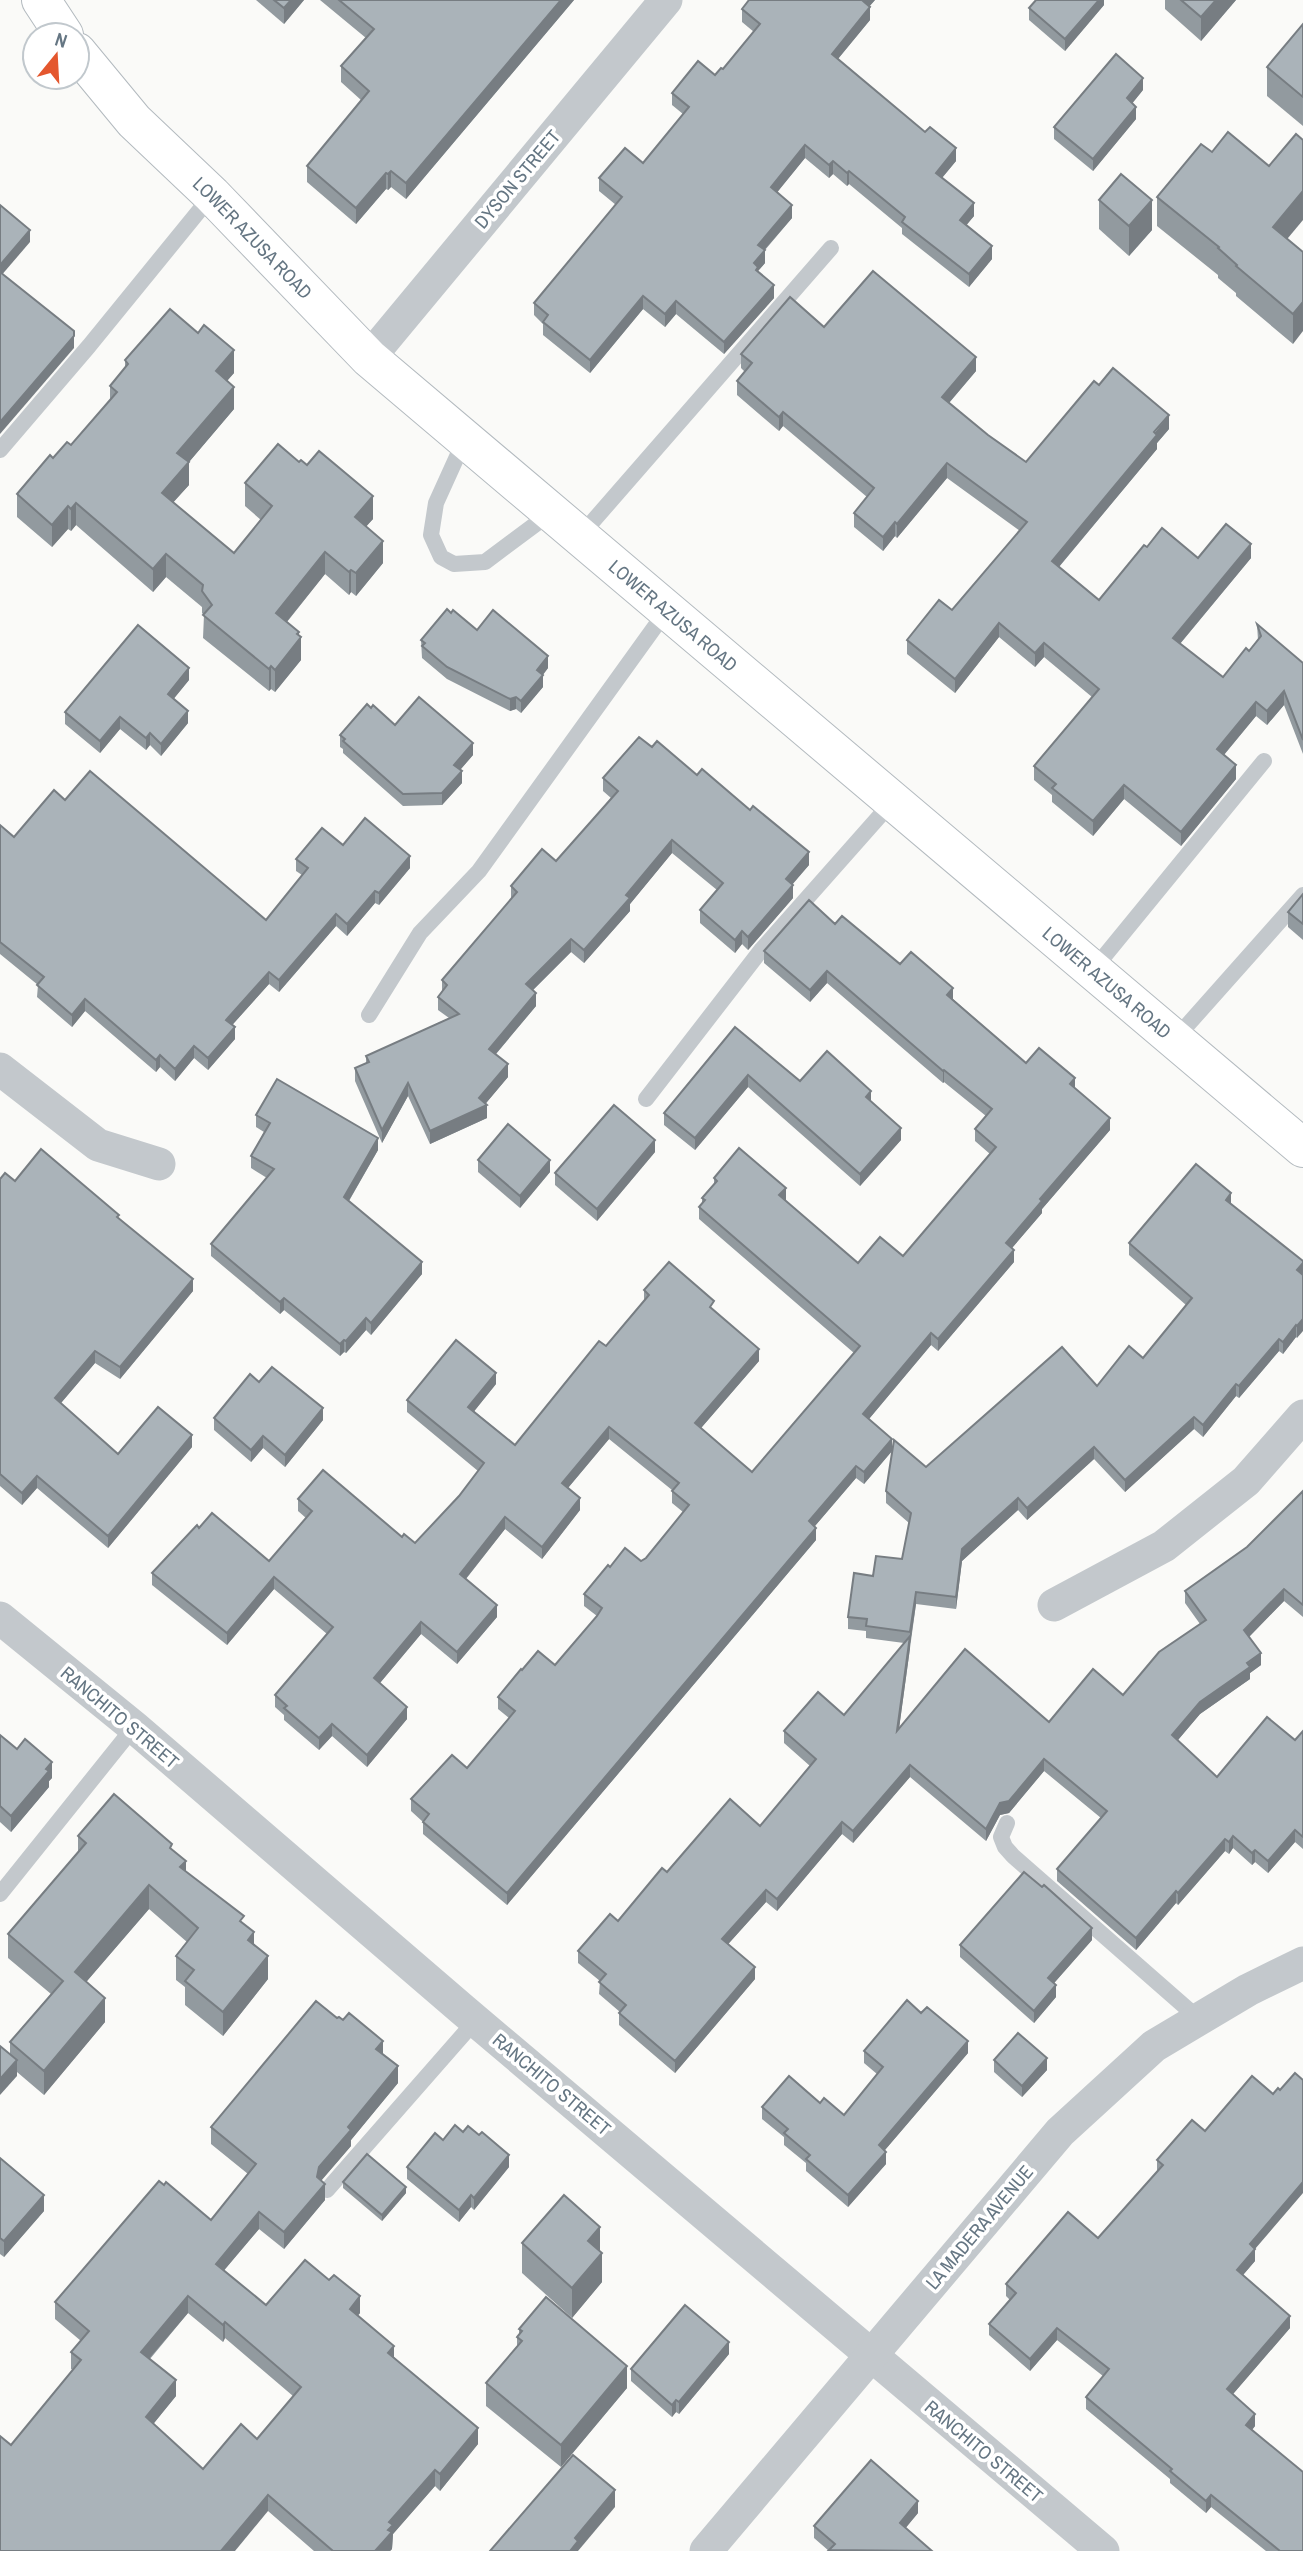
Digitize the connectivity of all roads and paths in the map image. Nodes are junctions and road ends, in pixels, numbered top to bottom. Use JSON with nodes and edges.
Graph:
{"nodes":[{"id":1,"x":41,"y":0,"type":"edge"},
{"id":2,"x":666,"y":0,"type":"edge"},
{"id":3,"x":55,"y":21,"type":"edge"},
{"id":4,"x":91,"y":69,"type":"edge"},
{"id":5,"x":212,"y":195,"type":"junction"},
{"id":6,"x":831,"y":248,"type":"dead end"},
{"id":7,"x":369,"y":358,"type":"junction"},
{"id":8,"x":465,"y":439,"type":"junction"},
{"id":9,"x":0,"y":450,"type":"edge"},
{"id":10,"x":566,"y":524,"type":"junction"},
{"id":11,"x":667,"y":610,"type":"junction"},
{"id":12,"x":1264,"y":761,"type":"dead end"},
{"id":13,"x":893,"y":801,"type":"junction"},
{"id":14,"x":1303,"y":895,"type":"edge"},
{"id":15,"x":1093,"y":970,"type":"junction"},
{"id":16,"x":369,"y":1015,"type":"dead end"},
{"id":17,"x":1175,"y":1039,"type":"junction"},
{"id":18,"x":3,"y":1078,"type":"edge"},
{"id":19,"x":646,"y":1099,"type":"dead end"},
{"id":20,"x":1303,"y":1147,"type":"edge"},
{"id":21,"x":159,"y":1164,"type":"dead end"},
{"id":22,"x":1303,"y":1416,"type":"edge"},
{"id":23,"x":1054,"y":1605,"type":"dead end"},
{"id":24,"x":0,"y":1618,"type":"edge"},
{"id":25,"x":134,"y":1727,"type":"junction"},
{"id":26,"x":1007,"y":1823,"type":"edge"},
{"id":27,"x":0,"y":1894,"type":"edge"},
{"id":28,"x":1303,"y":1962,"type":"edge"},
{"id":29,"x":1199,"y":2019,"type":"junction"},
{"id":30,"x":476,"y":2020,"type":"junction"},
{"id":31,"x":327,"y":2190,"type":"dead end"},
{"id":32,"x":870,"y":2355,"type":"junction"},
{"id":33,"x":706,"y":2551,"type":"edge"},
{"id":34,"x":1103,"y":2551,"type":"edge"}],
"edges":[{"from":1,"to":3,"type":"main road"},
{"from":2,"to":7,"type":"street","name":"DYSON STREET"},
{"from":4,"to":5,"type":"main road","name":"LOWER AZUSA ROAD"},
{"from":5,"to":7,"type":"main road","name":"LOWER AZUSA ROAD"},
{"from":5,"to":9,"type":"lane"},
{"from":6,"to":10,"type":"lane"},
{"from":7,"to":8,"type":"main road","name":"LOWER AZUSA ROAD"},
{"from":8,"to":10,"type":"main road","name":"LOWER AZUSA ROAD"},
{"from":8,"to":10,"type":"lane"},
{"from":10,"to":11,"type":"main road","name":"LOWER AZUSA ROAD"},
{"from":11,"to":13,"type":"main road","name":"LOWER AZUSA ROAD"},
{"from":11,"to":16,"type":"lane"},
{"from":12,"to":15,"type":"lane"},
{"from":13,"to":15,"type":"main road","name":"LOWER AZUSA ROAD"},
{"from":13,"to":19,"type":"lane"},
{"from":14,"to":17,"type":"lane"},
{"from":15,"to":17,"type":"main road","name":"LOWER AZUSA ROAD"},
{"from":17,"to":20,"type":"main road","name":"LOWER AZUSA ROAD"},
{"from":18,"to":21,"type":"street"},
{"from":22,"to":23,"type":"street"},
{"from":24,"to":25,"type":"street","name":"RANCHITO STREET"},
{"from":25,"to":27,"type":"lane"},
{"from":25,"to":30,"type":"street","name":"RANCHITO STREET"},
{"from":26,"to":29,"type":"lane"},
{"from":28,"to":29,"type":"street","name":"LA MADERA AVENUE"},
{"from":29,"to":32,"type":"street","name":"LA MADERA AVENUE"},
{"from":30,"to":31,"type":"lane"},
{"from":30,"to":32,"type":"street","name":"RANCHITO STREET"},
{"from":32,"to":33,"type":"street","name":"LA MADERA AVENUE"},
{"from":32,"to":34,"type":"street","name":"RANCHITO STREET"}]}
